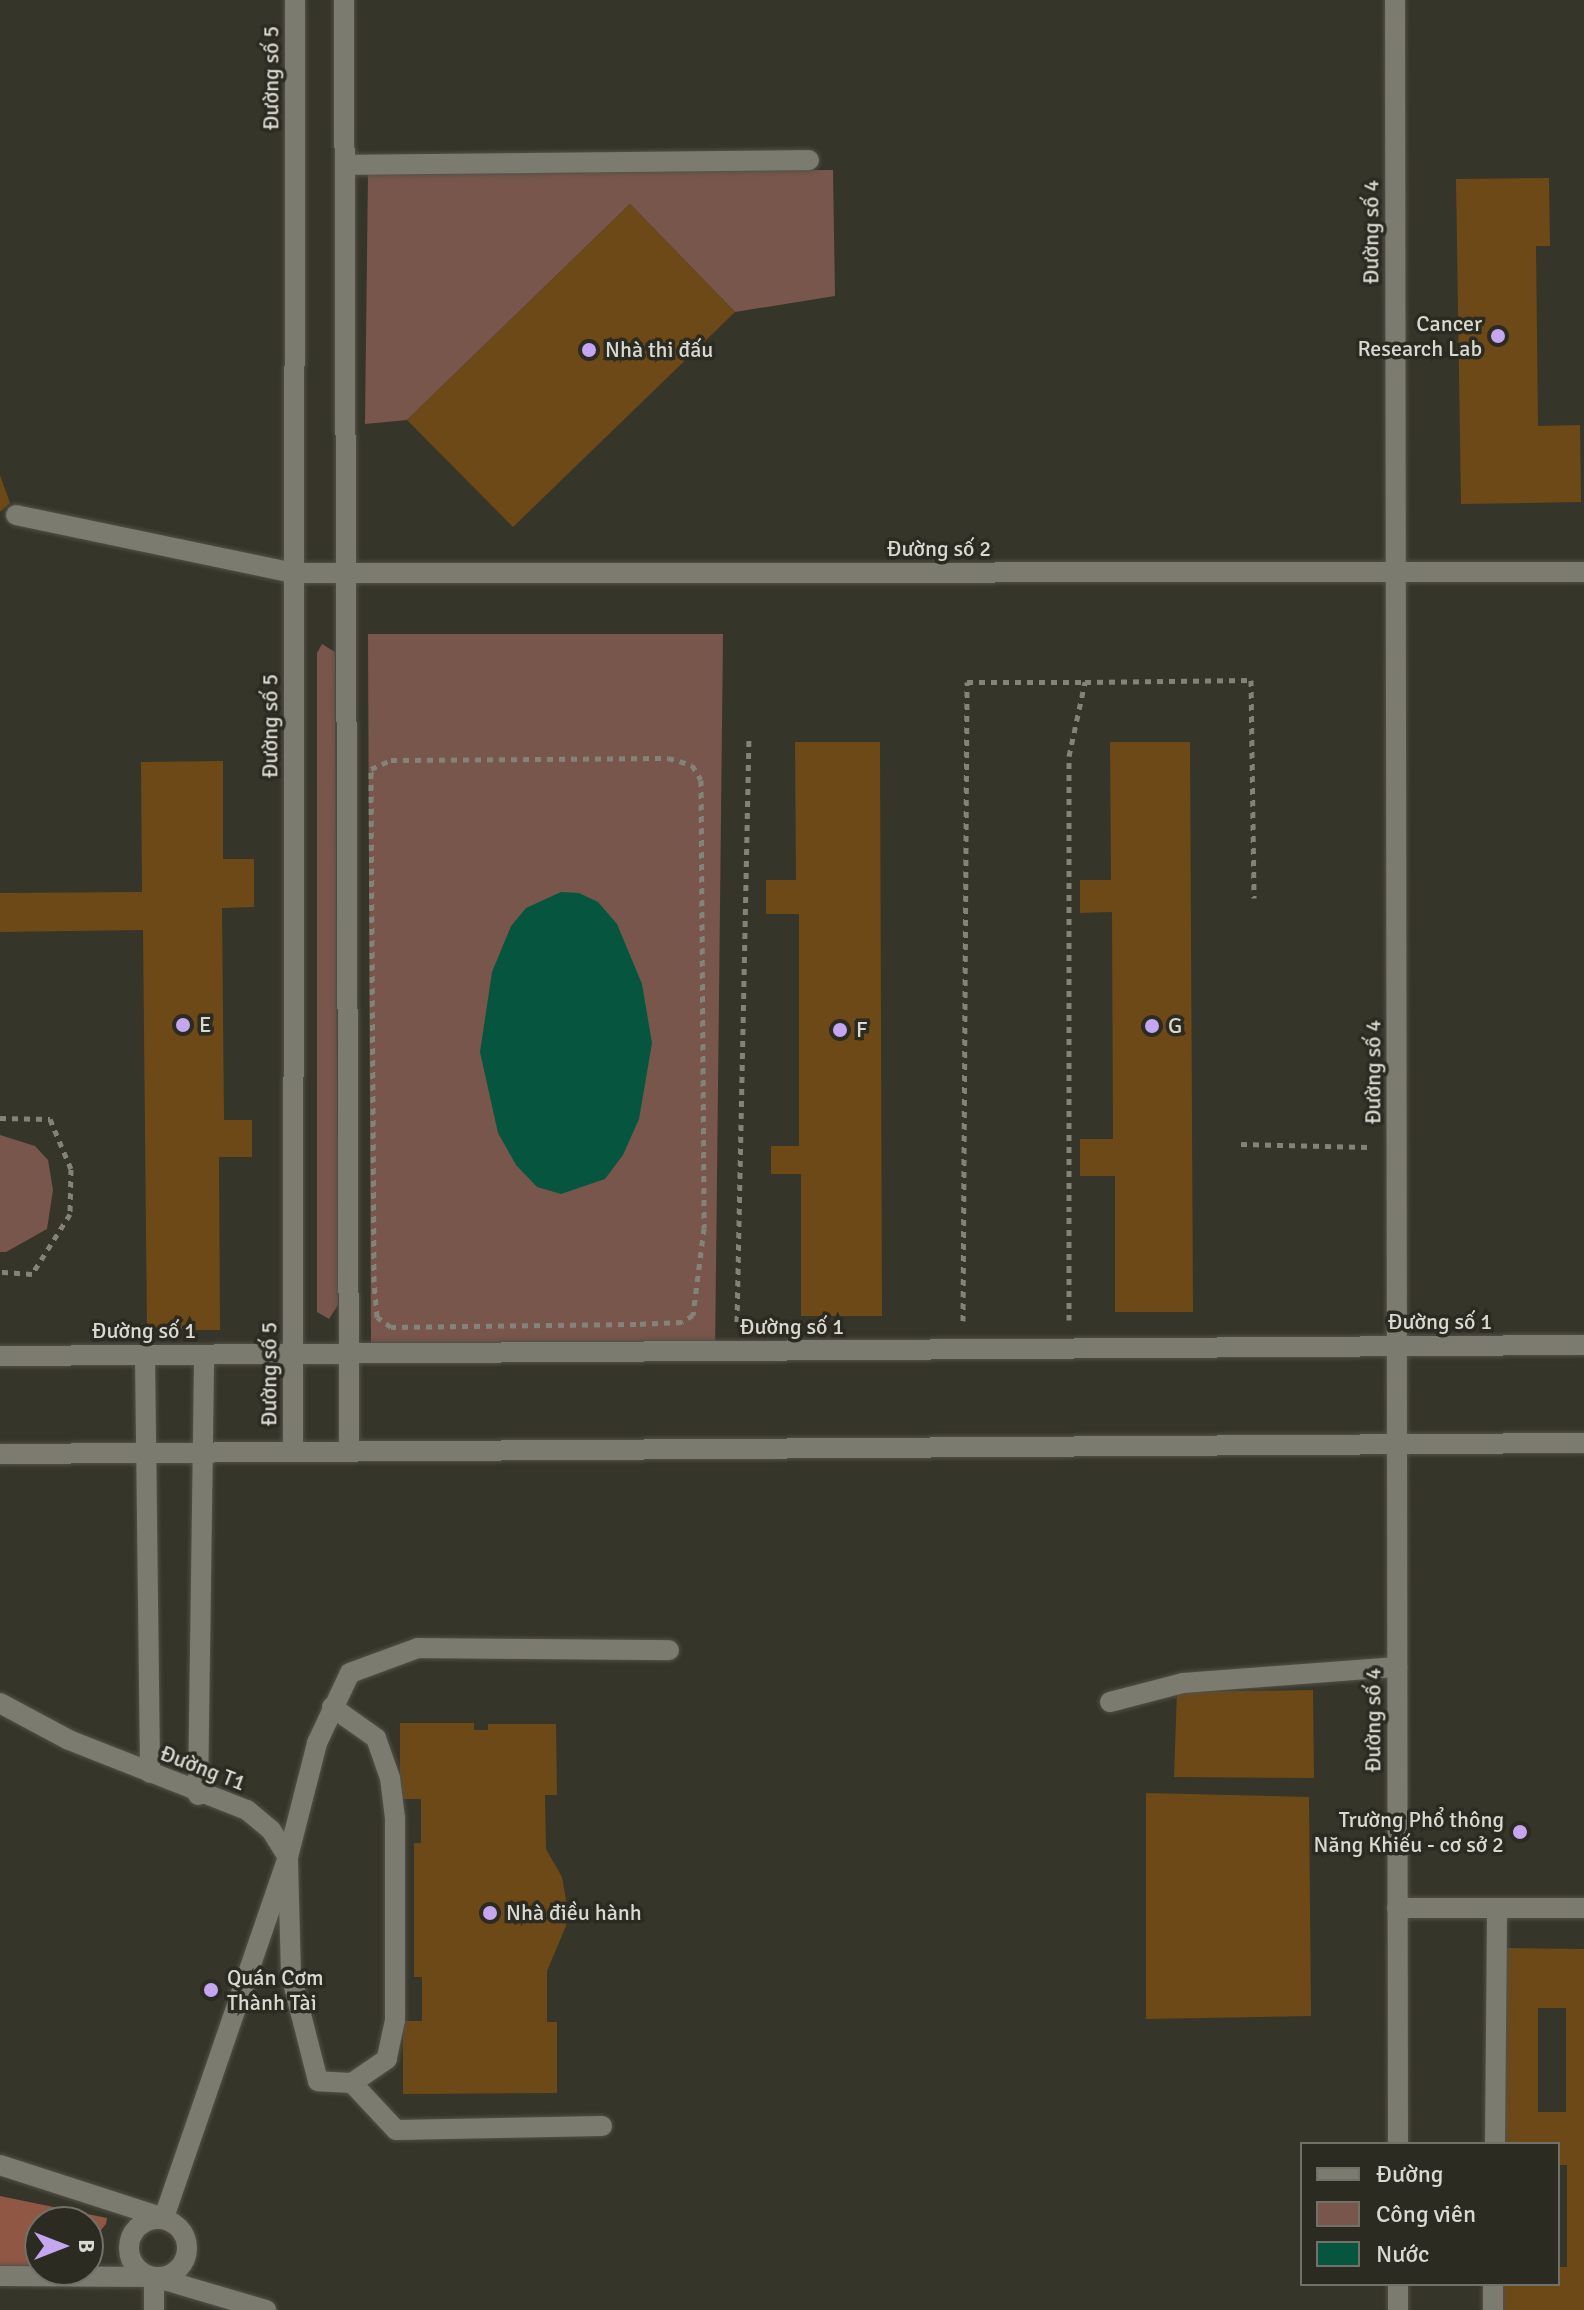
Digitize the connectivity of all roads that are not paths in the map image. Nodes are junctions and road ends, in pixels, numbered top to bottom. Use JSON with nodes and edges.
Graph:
{"nodes":[{"id":1,"x":295,"y":0,"type":"edge"},
{"id":2,"x":344,"y":0,"type":"edge"},
{"id":3,"x":1395,"y":0,"type":"edge"},
{"id":4,"x":809,"y":160,"type":"dead end"},
{"id":5,"x":345,"y":165,"type":"junction"},
{"id":6,"x":16,"y":515,"type":"dead end"},
{"id":7,"x":1395,"y":572,"type":"junction"},
{"id":8,"x":1584,"y":572,"type":"edge"},
{"id":9,"x":294,"y":573,"type":"junction"},
{"id":10,"x":346,"y":573,"type":"junction"},
{"id":11,"x":1584,"y":1345,"type":"edge"},
{"id":12,"x":1397,"y":1346,"type":"junction"},
{"id":13,"x":293,"y":1354,"type":"junction"},
{"id":14,"x":348,"y":1354,"type":"junction"},
{"id":15,"x":145,"y":1355,"type":"junction"},
{"id":16,"x":204,"y":1355,"type":"junction"},
{"id":17,"x":0,"y":1356,"type":"edge"},
{"id":18,"x":1584,"y":1443,"type":"edge"},
{"id":19,"x":1397,"y":1444,"type":"junction"},
{"id":20,"x":293,"y":1452,"type":"junction"},
{"id":21,"x":349,"y":1452,"type":"junction"},
{"id":22,"x":146,"y":1453,"type":"junction"},
{"id":23,"x":202,"y":1453,"type":"junction"},
{"id":24,"x":0,"y":1454,"type":"edge"},
{"id":25,"x":669,"y":1650,"type":"dead end"},
{"id":26,"x":1397,"y":1667,"type":"junction"},
{"id":27,"x":1110,"y":1702,"type":"dead end"},
{"id":28,"x":0,"y":1703,"type":"edge"},
{"id":29,"x":332,"y":1707,"type":"junction"},
{"id":30,"x":150,"y":1773,"type":"junction"},
{"id":31,"x":198,"y":1795,"type":"junction"},
{"id":32,"x":288,"y":1857,"type":"junction"},
{"id":33,"x":1397,"y":1908,"type":"junction"},
{"id":34,"x":1497,"y":1908,"type":"junction"},
{"id":35,"x":1584,"y":1908,"type":"edge"},
{"id":36,"x":352,"y":2083,"type":"junction"},
{"id":37,"x":602,"y":2126,"type":"dead end"},
{"id":38,"x":1398,"y":2142,"type":"edge"},
{"id":39,"x":1495,"y":2142,"type":"edge"},
{"id":40,"x":0,"y":2165,"type":"edge"},
{"id":41,"x":164,"y":2218,"type":"junction"},
{"id":42,"x":0,"y":2276,"type":"edge"},
{"id":43,"x":154,"y":2277,"type":"junction"},
{"id":44,"x":1398,"y":2286,"type":"edge"},
{"id":45,"x":1493,"y":2286,"type":"edge"},
{"id":46,"x":154,"y":2310,"type":"edge"},
{"id":47,"x":266,"y":2310,"type":"edge"},
{"id":48,"x":1398,"y":2310,"type":"edge"},
{"id":49,"x":1493,"y":2310,"type":"edge"}],
"edges":[{"from":1,"to":9,"type":"street","name":"Đường số 5"},
{"from":2,"to":5,"type":"street"},
{"from":3,"to":7,"type":"street","name":"Đường số 4"},
{"from":4,"to":5,"type":"street"},
{"from":5,"to":10,"type":"street"},
{"from":6,"to":9,"type":"street","name":"Đường số 2"},
{"from":7,"to":8,"type":"street","name":"Đường số 2"},
{"from":7,"to":10,"type":"street","name":"Đường số 2"},
{"from":7,"to":12,"type":"street","name":"Đường số 4"},
{"from":9,"to":10,"type":"street","name":"Đường số 2"},
{"from":9,"to":13,"type":"street","name":"Đường số 5"},
{"from":10,"to":14,"type":"street"},
{"from":11,"to":12,"type":"street","name":"Đường số 1"},
{"from":12,"to":14,"type":"street","name":"Đường số 1"},
{"from":12,"to":19,"type":"street","name":"Đường số 4"},
{"from":13,"to":14,"type":"street","name":"Đường số 1"},
{"from":13,"to":16,"type":"street","name":"Đường số 1"},
{"from":13,"to":20,"type":"street","name":"Đường số 5"},
{"from":14,"to":21,"type":"street"},
{"from":15,"to":16,"type":"street","name":"Đường số 1"},
{"from":15,"to":17,"type":"street","name":"Đường số 1"},
{"from":15,"to":22,"type":"street"},
{"from":16,"to":23,"type":"street"},
{"from":18,"to":19,"type":"street"},
{"from":19,"to":21,"type":"street"},
{"from":19,"to":26,"type":"street","name":"Đường số 4"},
{"from":20,"to":21,"type":"street"},
{"from":20,"to":23,"type":"street"},
{"from":22,"to":23,"type":"street"},
{"from":22,"to":24,"type":"street"},
{"from":22,"to":30,"type":"street"},
{"from":23,"to":31,"type":"street"},
{"from":25,"to":29,"type":"street"},
{"from":26,"to":27,"type":"street"},
{"from":26,"to":33,"type":"street","name":"Đường số 4"},
{"from":28,"to":30,"type":"street","name":"Đường T1"},
{"from":29,"to":32,"type":"street"},
{"from":29,"to":36,"type":"street"},
{"from":30,"to":31,"type":"street","name":"Đường T1"},
{"from":31,"to":32,"type":"street","name":"Đường T1"},
{"from":32,"to":36,"type":"street"},
{"from":32,"to":41,"type":"street"},
{"from":33,"to":34,"type":"street"},
{"from":33,"to":38,"type":"street","name":"Đường số 4"},
{"from":34,"to":35,"type":"street"},
{"from":34,"to":39,"type":"street"},
{"from":36,"to":37,"type":"street"},
{"from":40,"to":41,"type":"street"},
{"from":41,"to":43,"type":"street"},
{"from":41,"to":43,"type":"street"},
{"from":42,"to":43,"type":"street"},
{"from":43,"to":46,"type":"street"},
{"from":43,"to":47,"type":"street"},
{"from":44,"to":48,"type":"street"},
{"from":45,"to":49,"type":"street"}]}
